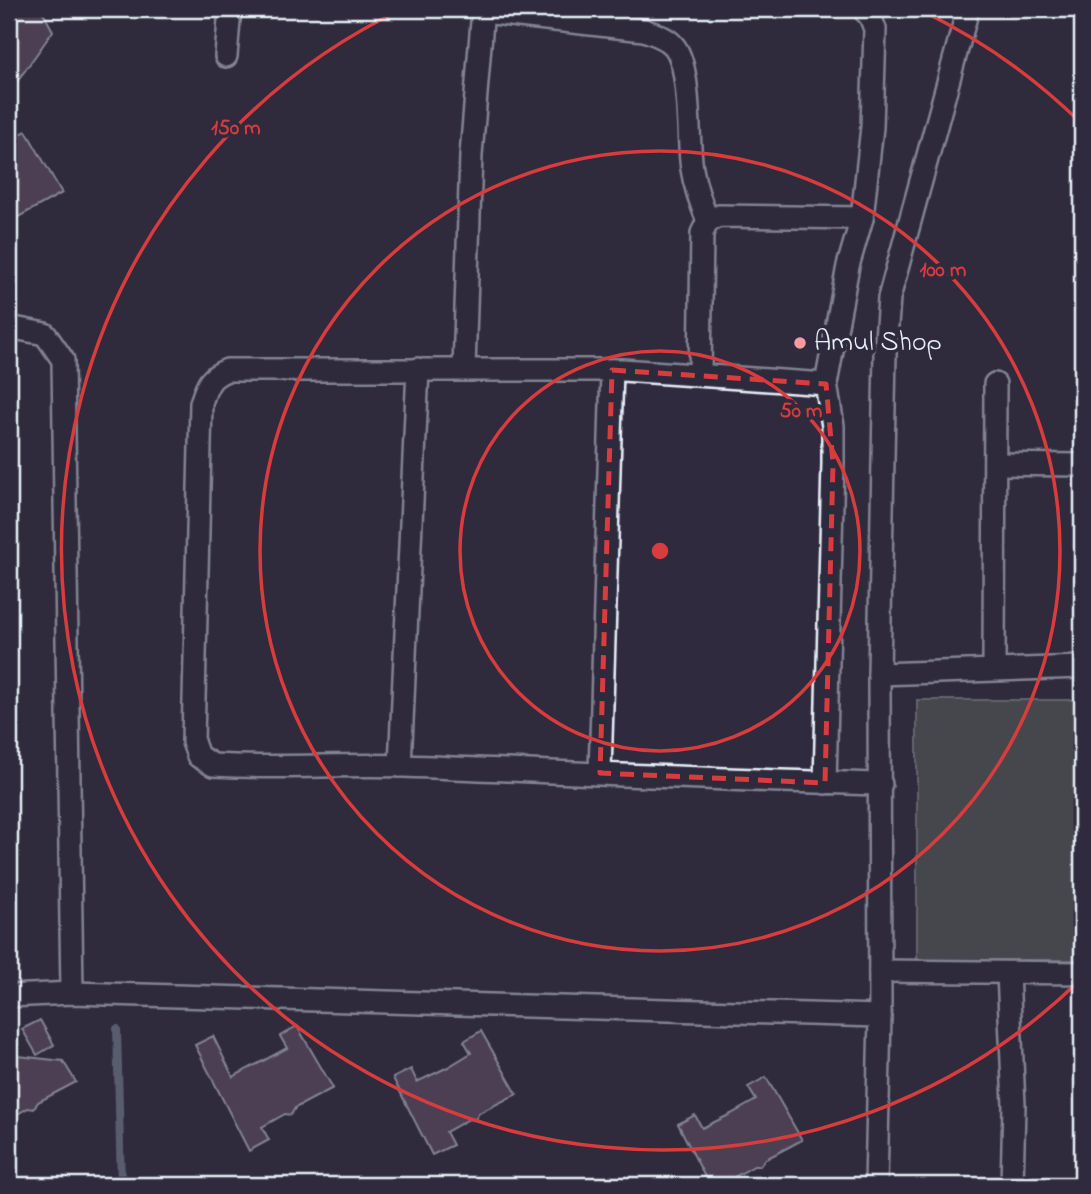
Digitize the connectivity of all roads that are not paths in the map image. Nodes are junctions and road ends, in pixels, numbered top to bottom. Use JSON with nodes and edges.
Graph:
{"nodes":[{"id":1,"x":230,"y":9,"type":"edge"},
{"id":2,"x":863,"y":9,"type":"edge"},
{"id":3,"x":968,"y":9,"type":"edge"},
{"id":4,"x":483,"y":10,"type":"edge"},
{"id":5,"x":226,"y":56,"type":"dead end"},
{"id":6,"x":862,"y":218,"type":"junction"},
{"id":7,"x":708,"y":221,"type":"junction"},
{"id":8,"x":9,"y":327,"type":"edge"},
{"id":9,"x":418,"y":369,"type":"junction"},
{"id":10,"x":464,"y":369,"type":"junction"},
{"id":11,"x":612,"y":370,"type":"junction"},
{"id":12,"x":700,"y":375,"type":"junction"},
{"id":13,"x":826,"y":384,"type":"junction"},
{"id":14,"x":995,"y":384,"type":"dead end"},
{"id":15,"x":995,"y":464,"type":"junction"},
{"id":16,"x":1082,"y":465,"type":"edge"},
{"id":17,"x":1082,"y":667,"type":"edge"},
{"id":18,"x":994,"y":669,"type":"junction"},
{"id":19,"x":878,"y":674,"type":"junction"},
{"id":20,"x":400,"y":766,"type":"junction"},
{"id":21,"x":600,"y":773,"type":"junction"},
{"id":22,"x":825,"y":783,"type":"junction"},
{"id":23,"x":881,"y":784,"type":"junction"},
{"id":24,"x":880,"y":971,"type":"junction"},
{"id":25,"x":1008,"y":973,"type":"junction"},
{"id":26,"x":1082,"y":973,"type":"edge"},
{"id":27,"x":72,"y":993,"type":"junction"},
{"id":28,"x":9,"y":996,"type":"edge"},
{"id":29,"x":880,"y":1016,"type":"junction"},
{"id":30,"x":876,"y":1185,"type":"edge"},
{"id":31,"x":1012,"y":1185,"type":"edge"}],
"edges":[{"from":1,"to":5,"type":"street"},
{"from":2,"to":6,"type":"street"},
{"from":3,"to":19,"type":"street"},
{"from":4,"to":7,"type":"street"},
{"from":4,"to":10,"type":"street"},
{"from":6,"to":7,"type":"street"},
{"from":6,"to":13,"type":"street"},
{"from":7,"to":12,"type":"street"},
{"from":8,"to":27,"type":"street"},
{"from":9,"to":10,"type":"street"},
{"from":9,"to":20,"type":"street"},
{"from":9,"to":20,"type":"street"},
{"from":10,"to":11,"type":"street"},
{"from":11,"to":12,"type":"street"},
{"from":11,"to":21,"type":"street"},
{"from":12,"to":13,"type":"street"},
{"from":13,"to":22,"type":"street"},
{"from":14,"to":15,"type":"street"},
{"from":15,"to":16,"type":"street"},
{"from":15,"to":18,"type":"street"},
{"from":17,"to":18,"type":"street"},
{"from":18,"to":19,"type":"street"},
{"from":19,"to":23,"type":"street"},
{"from":20,"to":21,"type":"street"},
{"from":21,"to":22,"type":"street"},
{"from":22,"to":23,"type":"street"},
{"from":23,"to":24,"type":"street"},
{"from":24,"to":25,"type":"street"},
{"from":24,"to":29,"type":"street"},
{"from":25,"to":26,"type":"street"},
{"from":25,"to":31,"type":"street"},
{"from":27,"to":28,"type":"street"},
{"from":27,"to":29,"type":"street"},
{"from":29,"to":30,"type":"street"}]}
